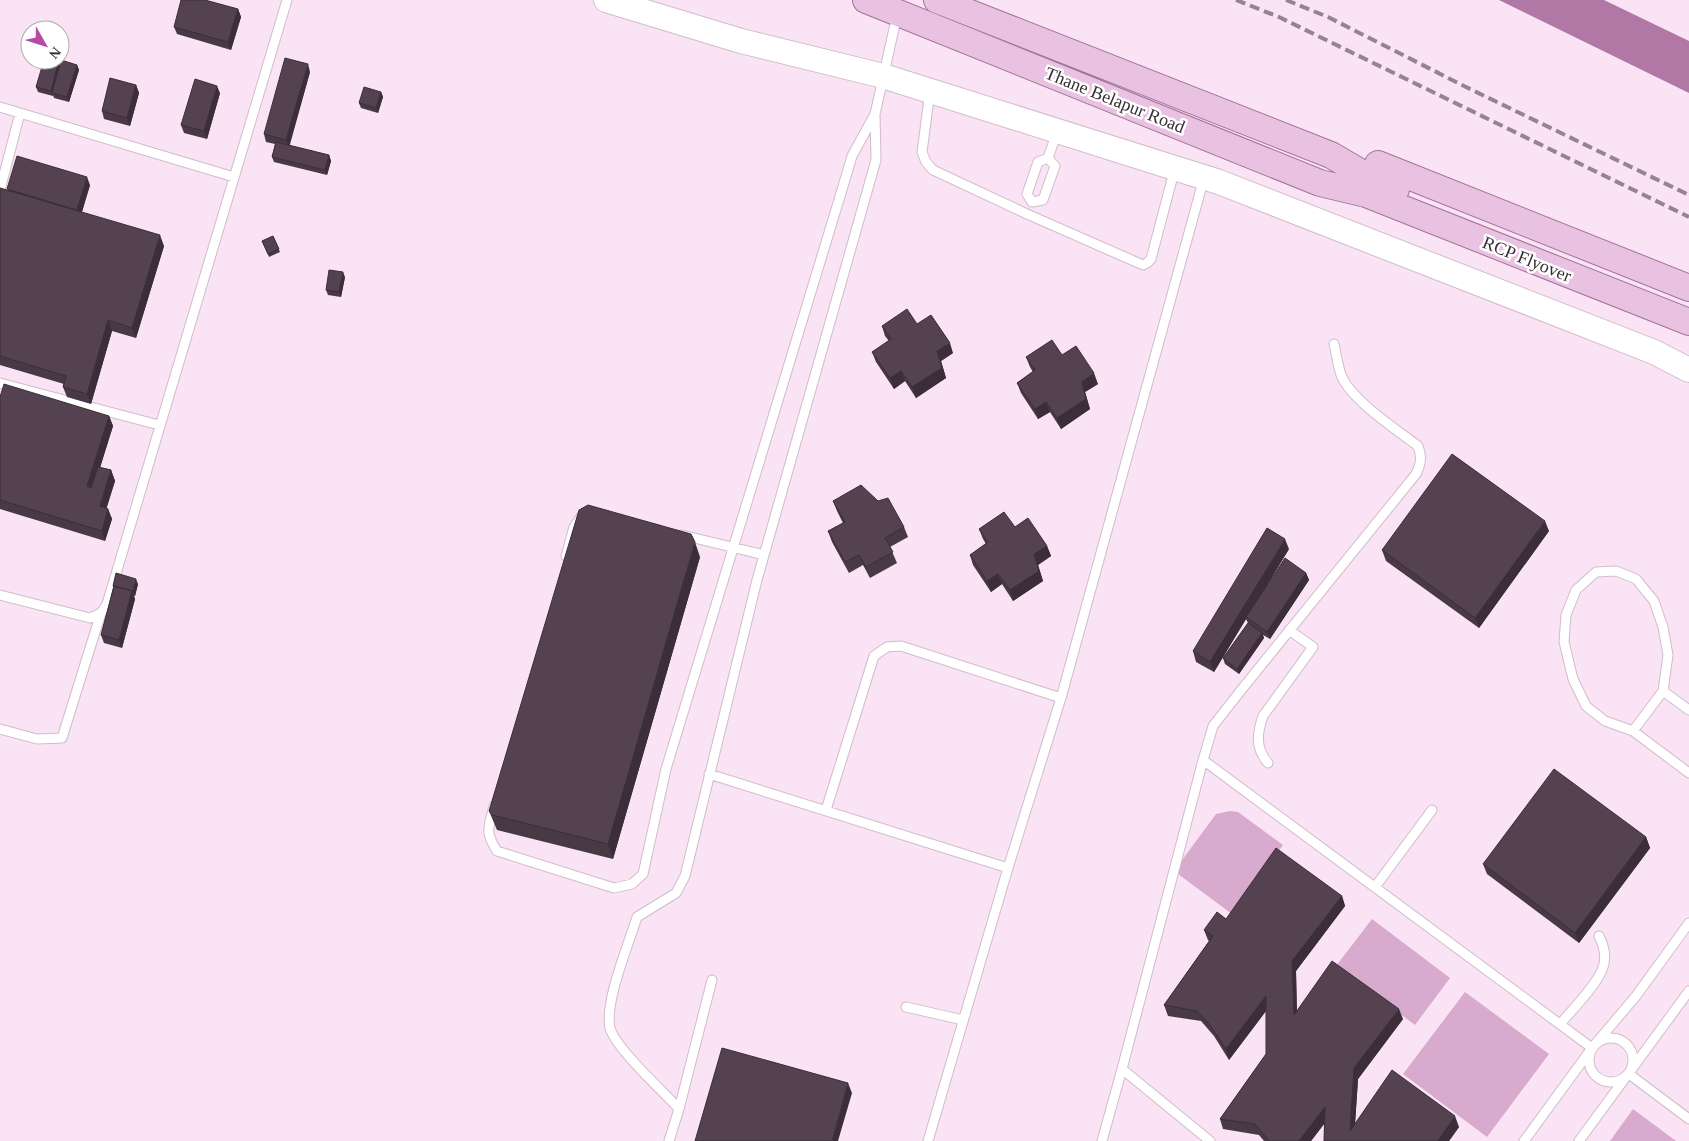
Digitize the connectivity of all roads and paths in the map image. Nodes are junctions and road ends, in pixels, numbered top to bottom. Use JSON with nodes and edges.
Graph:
{"nodes":[{"id":1,"x":287,"y":0,"type":"edge"},
{"id":2,"x":606,"y":0,"type":"edge"},
{"id":3,"x":866,"y":0,"type":"edge"},
{"id":4,"x":937,"y":0,"type":"edge"},
{"id":5,"x":897,"y":13,"type":"junction"},
{"id":6,"x":884,"y":76,"type":"junction"},
{"id":7,"x":930,"y":90,"type":"junction"},
{"id":8,"x":0,"y":107,"type":"edge"},
{"id":9,"x":20,"y":113,"type":"junction"},
{"id":10,"x":875,"y":114,"type":"junction"},
{"id":11,"x":1058,"y":131,"type":"junction"},
{"id":12,"x":1331,"y":155,"type":"junction"},
{"id":13,"x":1048,"y":158,"type":"junction"},
{"id":14,"x":1175,"y":168,"type":"junction"},
{"id":15,"x":234,"y":177,"type":"junction"},
{"id":16,"x":1204,"y":178,"type":"junction"},
{"id":17,"x":1320,"y":183,"type":"junction"},
{"id":18,"x":1369,"y":186,"type":"junction"},
{"id":19,"x":0,"y":190,"type":"edge"},
{"id":20,"x":1032,"y":202,"type":"junction"},
{"id":21,"x":1027,"y":214,"type":"junction"},
{"id":22,"x":1689,"y":288,"type":"edge"},
{"id":23,"x":1689,"y":305,"type":"edge"},
{"id":24,"x":1689,"y":322,"type":"edge"},
{"id":25,"x":1689,"y":339,"type":"edge"},
{"id":26,"x":1334,"y":344,"type":"dead end"},
{"id":27,"x":1689,"y":370,"type":"edge"},
{"id":28,"x":0,"y":383,"type":"edge"},
{"id":29,"x":159,"y":425,"type":"junction"},
{"id":30,"x":589,"y":514,"type":"edge"},
{"id":31,"x":669,"y":531,"type":"edge"},
{"id":32,"x":733,"y":549,"type":"junction"},
{"id":33,"x":764,"y":555,"type":"junction"},
{"id":34,"x":563,"y":565,"type":"edge"},
{"id":35,"x":0,"y":595,"type":"edge"},
{"id":36,"x":101,"y":613,"type":"junction"},
{"id":37,"x":1290,"y":630,"type":"junction"},
{"id":38,"x":1663,"y":691,"type":"junction"},
{"id":39,"x":1061,"y":698,"type":"junction"},
{"id":40,"x":1689,"y":710,"type":"edge"},
{"id":41,"x":0,"y":729,"type":"edge"},
{"id":42,"x":1633,"y":731,"type":"junction"},
{"id":43,"x":1202,"y":760,"type":"junction"},
{"id":44,"x":1268,"y":763,"type":"dead end"},
{"id":45,"x":1689,"y":773,"type":"edge"},
{"id":46,"x":709,"y":774,"type":"junction"},
{"id":47,"x":498,"y":793,"type":"edge"},
{"id":48,"x":826,"y":810,"type":"junction"},
{"id":49,"x":1432,"y":810,"type":"dead end"},
{"id":50,"x":1008,"y":868,"type":"junction"},
{"id":51,"x":1375,"y":887,"type":"junction"},
{"id":52,"x":1689,"y":923,"type":"edge"},
{"id":53,"x":1599,"y":936,"type":"dead end"},
{"id":54,"x":712,"y":980,"type":"dead end"},
{"id":55,"x":1689,"y":991,"type":"edge"},
{"id":56,"x":906,"y":1007,"type":"dead end"},
{"id":57,"x":963,"y":1020,"type":"junction"},
{"id":58,"x":1560,"y":1024,"type":"junction"},
{"id":59,"x":1592,"y":1048,"type":"junction"},
{"id":60,"x":1122,"y":1069,"type":"junction"},
{"id":61,"x":1629,"y":1074,"type":"junction"},
{"id":62,"x":679,"y":1109,"type":"junction"},
{"id":63,"x":1689,"y":1119,"type":"edge"},
{"id":64,"x":669,"y":1141,"type":"edge"},
{"id":65,"x":928,"y":1141,"type":"edge"},
{"id":66,"x":1102,"y":1141,"type":"edge"},
{"id":67,"x":1210,"y":1141,"type":"edge"},
{"id":68,"x":1524,"y":1141,"type":"edge"},
{"id":69,"x":1579,"y":1141,"type":"edge"}],
"edges":[{"from":1,"to":15,"type":"lane"},
{"from":2,"to":6,"type":"street"},
{"from":3,"to":5,"type":"main road","name":"Thane Belapur Road"},
{"from":4,"to":12,"type":"main road","name":"Thane Belapur Road"},
{"from":5,"to":6,"type":"lane"},
{"from":5,"to":17,"type":"main road","name":"Thane Belapur Road"},
{"from":6,"to":7,"type":"street"},
{"from":6,"to":10,"type":"lane"},
{"from":7,"to":11,"type":"street"},
{"from":7,"to":21,"type":"lane"},
{"from":8,"to":9,"type":"lane"},
{"from":9,"to":15,"type":"lane"},
{"from":9,"to":19,"type":"lane"},
{"from":10,"to":32,"type":"lane"},
{"from":10,"to":33,"type":"lane"},
{"from":11,"to":13,"type":"lane"},
{"from":11,"to":14,"type":"street"},
{"from":12,"to":18,"type":"main road","name":"Thane Belapur Road"},
{"from":12,"to":22,"type":"main road"},
{"from":13,"to":20,"type":"lane"},
{"from":13,"to":20,"type":"lane"},
{"from":14,"to":16,"type":"street"},
{"from":14,"to":21,"type":"lane"},
{"from":15,"to":29,"type":"lane"},
{"from":16,"to":27,"type":"street"},
{"from":16,"to":39,"type":"lane"},
{"from":17,"to":18,"type":"main road","name":"Thane Belapur Road"},
{"from":17,"to":25,"type":"main road"},
{"from":18,"to":23,"type":"main road","name":"RCP Flyover"},
{"from":18,"to":24,"type":"main road","name":"RCP Flyover"},
{"from":20,"to":21,"type":"lane"},
{"from":26,"to":37,"type":"lane"},
{"from":28,"to":29,"type":"lane"},
{"from":29,"to":36,"type":"lane"},
{"from":30,"to":34,"type":"lane"},
{"from":31,"to":32,"type":"lane"},
{"from":32,"to":33,"type":"lane"},
{"from":32,"to":47,"type":"lane"},
{"from":33,"to":46,"type":"lane"},
{"from":35,"to":36,"type":"lane"},
{"from":36,"to":41,"type":"lane"},
{"from":37,"to":43,"type":"lane"},
{"from":37,"to":44,"type":"lane"},
{"from":38,"to":40,"type":"lane"},
{"from":38,"to":42,"type":"lane"},
{"from":38,"to":42,"type":"lane"},
{"from":39,"to":48,"type":"lane"},
{"from":39,"to":50,"type":"lane"},
{"from":42,"to":45,"type":"lane"},
{"from":43,"to":51,"type":"lane"},
{"from":43,"to":60,"type":"lane"},
{"from":46,"to":48,"type":"lane"},
{"from":46,"to":62,"type":"lane"},
{"from":48,"to":50,"type":"lane"},
{"from":49,"to":51,"type":"lane"},
{"from":50,"to":57,"type":"lane"},
{"from":51,"to":58,"type":"lane"},
{"from":52,"to":59,"type":"lane"},
{"from":53,"to":58,"type":"lane"},
{"from":54,"to":62,"type":"lane"},
{"from":55,"to":61,"type":"lane"},
{"from":56,"to":57,"type":"lane"},
{"from":57,"to":65,"type":"lane"},
{"from":58,"to":59,"type":"lane"},
{"from":59,"to":61,"type":"lane"},
{"from":59,"to":61,"type":"lane"},
{"from":59,"to":68,"type":"lane"},
{"from":60,"to":66,"type":"lane"},
{"from":60,"to":67,"type":"lane"},
{"from":61,"to":63,"type":"lane"},
{"from":61,"to":69,"type":"lane"},
{"from":62,"to":64,"type":"lane"}]}
